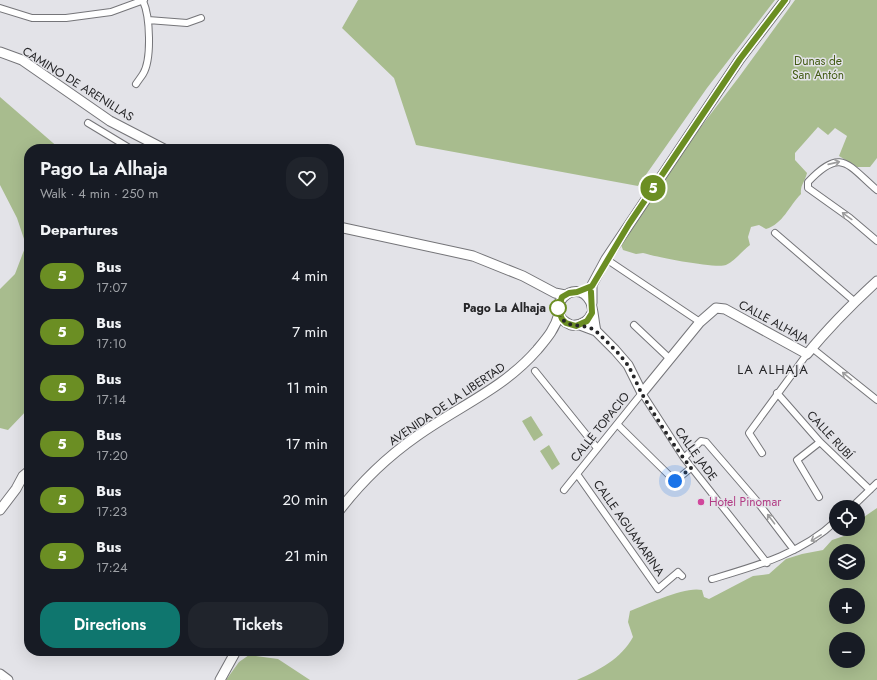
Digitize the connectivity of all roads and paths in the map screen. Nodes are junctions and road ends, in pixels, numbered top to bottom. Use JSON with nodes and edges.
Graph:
{"nodes":[{"id":1,"x":143,"y":0,"type":"edge"},
{"id":2,"x":785,"y":0,"type":"edge"},
{"id":3,"x":0,"y":8,"type":"edge"},
{"id":4,"x":201,"y":18,"type":"dead end"},
{"id":5,"x":148,"y":20,"type":"junction"},
{"id":6,"x":0,"y":52,"type":"edge"},
{"id":7,"x":136,"y":84,"type":"dead end"},
{"id":8,"x":88,"y":123,"type":"dead end"},
{"id":9,"x":123,"y":144,"type":"edge"},
{"id":10,"x":154,"y":144,"type":"edge"},
{"id":11,"x":877,"y":190,"type":"edge"},
{"id":12,"x":344,"y":228,"type":"edge"},
{"id":13,"x":774,"y":233,"type":"dead end"},
{"id":14,"x":877,"y":241,"type":"edge"},
{"id":15,"x":606,"y":259,"type":"junction"},
{"id":16,"x":877,"y":281,"type":"edge"},
{"id":17,"x":592,"y":286,"type":"junction"},
{"id":18,"x":577,"y":292,"type":"junction"},
{"id":19,"x":560,"y":296,"type":"junction"},
{"id":20,"x":854,"y":301,"type":"junction"},
{"id":21,"x":592,"y":303,"type":"junction"},
{"id":22,"x":592,"y":313,"type":"junction"},
{"id":23,"x":559,"y":314,"type":"junction"},
{"id":24,"x":700,"y":322,"type":"junction"},
{"id":25,"x":576,"y":325,"type":"junction"},
{"id":26,"x":634,"y":325,"type":"dead end"},
{"id":27,"x":596,"y":331,"type":"junction"},
{"id":28,"x":551,"y":333,"type":"junction"},
{"id":29,"x":810,"y":351,"type":"junction"},
{"id":30,"x":670,"y":359,"type":"junction"},
{"id":31,"x":535,"y":371,"type":"dead end"},
{"id":32,"x":642,"y":393,"type":"junction"},
{"id":33,"x":777,"y":393,"type":"junction"},
{"id":34,"x":877,"y":400,"type":"edge"},
{"id":35,"x":617,"y":424,"type":"junction"},
{"id":36,"x":820,"y":442,"type":"junction"},
{"id":37,"x":597,"y":448,"type":"junction"},
{"id":38,"x":762,"y":453,"type":"dead end"},
{"id":39,"x":684,"y":458,"type":"junction"},
{"id":40,"x":691,"y":468,"type":"junction"},
{"id":41,"x":577,"y":474,"type":"junction"},
{"id":42,"x":24,"y":480,"type":"edge"},
{"id":43,"x":877,"y":483,"type":"edge"},
{"id":44,"x":564,"y":490,"type":"dead end"},
{"id":45,"x":870,"y":490,"type":"junction"},
{"id":46,"x":819,"y":497,"type":"dead end"},
{"id":47,"x":859,"y":500,"type":"edge"},
{"id":48,"x":344,"y":505,"type":"edge"},
{"id":49,"x":0,"y":510,"type":"edge"},
{"id":50,"x":829,"y":528,"type":"edge"},
{"id":51,"x":794,"y":550,"type":"junction"},
{"id":52,"x":767,"y":563,"type":"junction"},
{"id":53,"x":682,"y":576,"type":"dead end"},
{"id":54,"x":712,"y":579,"type":"dead end"},
{"id":55,"x":233,"y":656,"type":"edge"},
{"id":56,"x":0,"y":674,"type":"edge"},
{"id":57,"x":8,"y":680,"type":"edge"},
{"id":58,"x":220,"y":680,"type":"edge"}],
"edges":[{"from":1,"to":3,"type":"street"},
{"from":1,"to":5,"type":"street"},
{"from":2,"to":15,"type":"street"},
{"from":4,"to":5,"type":"street"},
{"from":5,"to":7,"type":"street"},
{"from":6,"to":10,"type":"street","name":"CAMINO DE ARENILLAS"},
{"from":8,"to":9,"type":"street"},
{"from":14,"to":11,"type":"street","one_way":true},
{"from":12,"to":19,"type":"street"},
{"from":13,"to":20,"type":"street"},
{"from":15,"to":17,"type":"street"},
{"from":15,"to":24,"type":"street"},
{"from":16,"to":20,"type":"street","name":"CALLE ALHAJA"},
{"from":17,"to":18,"type":"street"},
{"from":17,"to":21,"type":"street"},
{"from":18,"to":19,"type":"street"},
{"from":18,"to":21,"type":"street"},
{"from":19,"to":23,"type":"street"},
{"from":20,"to":29,"type":"street","name":"CALLE ALHAJA"},
{"from":21,"to":22,"type":"street"},
{"from":22,"to":25,"type":"street"},
{"from":22,"to":27,"type":"street"},
{"from":23,"to":25,"type":"street"},
{"from":23,"to":28,"type":"street","name":"AVENIDA DE LA LIBERTAD"},
{"from":24,"to":29,"type":"street","name":"CALLE ALHAJA"},
{"from":24,"to":30,"type":"street","name":"CALLE TOPACIO"},
{"from":25,"to":27,"type":"street"},
{"from":25,"to":28,"type":"street","name":"AVENIDA DE LA LIBERTAD"},
{"from":26,"to":30,"type":"street"},
{"from":27,"to":32,"type":"street"},
{"from":28,"to":48,"type":"street","name":"AVENIDA DE LA LIBERTAD"},
{"from":29,"to":33,"type":"street"},
{"from":34,"to":29,"type":"street","one_way":true},
{"from":30,"to":32,"type":"street","name":"CALLE TOPACIO"},
{"from":31,"to":37,"type":"street"},
{"from":32,"to":35,"type":"street","name":"CALLE TOPACIO"},
{"from":32,"to":39,"type":"street","name":"CALLE JADE"},
{"from":33,"to":36,"type":"street","name":"CALLE RUBÍ"},
{"from":33,"to":38,"type":"street"},
{"from":35,"to":37,"type":"street","name":"CALLE TOPACIO"},
{"from":35,"to":40,"type":"street"},
{"from":36,"to":45,"type":"street","name":"CALLE RUBÍ"},
{"from":36,"to":46,"type":"street"},
{"from":37,"to":41,"type":"street","name":"CALLE TOPACIO"},
{"from":39,"to":40,"type":"street","name":"CALLE JADE"},
{"from":51,"to":39,"type":"street","one_way":true},
{"from":40,"to":52,"type":"street","name":"CALLE JADE"},
{"from":41,"to":44,"type":"street","name":"CALLE TOPACIO"},
{"from":41,"to":53,"type":"street","name":"CALLE AGUAMARINA"},
{"from":42,"to":49,"type":"street"},
{"from":43,"to":45,"type":"street"},
{"from":45,"to":47,"type":"street"},
{"from":50,"to":51,"type":"street","one_way":true},
{"from":51,"to":52,"type":"street"},
{"from":52,"to":54,"type":"street"},
{"from":55,"to":58,"type":"street"},
{"from":56,"to":57,"type":"street"}]}
